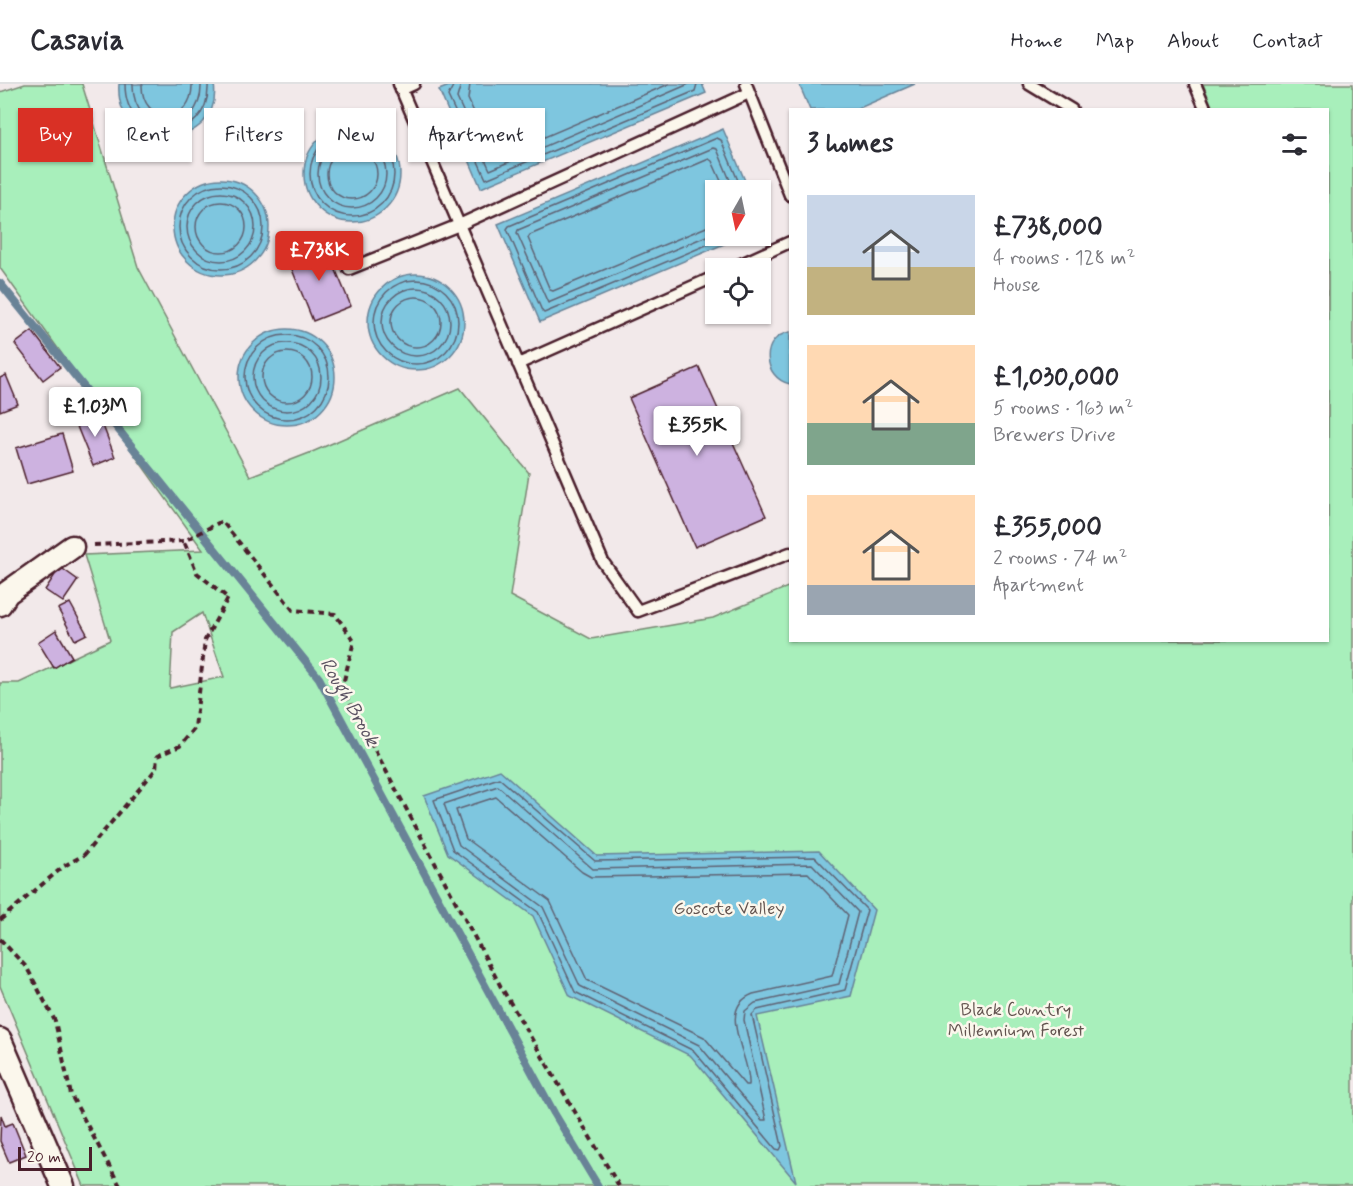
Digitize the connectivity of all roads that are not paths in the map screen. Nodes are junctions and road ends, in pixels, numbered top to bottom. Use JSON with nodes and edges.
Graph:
{"nodes":[{"id":1,"x":414,"y":84,"type":"edge"},
{"id":2,"x":1029,"y":84,"type":"edge"},
{"id":3,"x":1195,"y":84,"type":"edge"},
{"id":4,"x":400,"y":87,"type":"edge"},
{"id":5,"x":747,"y":88,"type":"edge"},
{"id":6,"x":1069,"y":108,"type":"edge"},
{"id":7,"x":1205,"y":108,"type":"edge"},
{"id":8,"x":789,"y":193,"type":"edge"},
{"id":9,"x":459,"y":225,"type":"junction"},
{"id":10,"x":789,"y":242,"type":"edge"},
{"id":11,"x":754,"y":258,"type":"edge"},
{"id":12,"x":349,"y":269,"type":"dead end"},
{"id":13,"x":705,"y":281,"type":"edge"},
{"id":14,"x":518,"y":364,"type":"junction"},
{"id":15,"x":72,"y":546,"type":"road end"},
{"id":16,"x":789,"y":553,"type":"edge"},
{"id":17,"x":0,"y":604,"type":"edge"},
{"id":18,"x":0,"y":1040,"type":"edge"},
{"id":19,"x":62,"y":1186,"type":"edge"}],
"edges":[{"from":1,"to":4,"type":"lane"},
{"from":2,"to":6,"type":"lane"},
{"from":3,"to":7,"type":"lane"},
{"from":4,"to":9,"type":"lane"},
{"from":5,"to":8,"type":"lane"},
{"from":5,"to":9,"type":"lane"},
{"from":9,"to":12,"type":"lane"},
{"from":9,"to":14,"type":"lane"},
{"from":10,"to":11,"type":"lane"},
{"from":13,"to":14,"type":"lane"},
{"from":14,"to":16,"type":"lane"},
{"from":15,"to":17,"type":"street"},
{"from":18,"to":19,"type":"street"}]}
